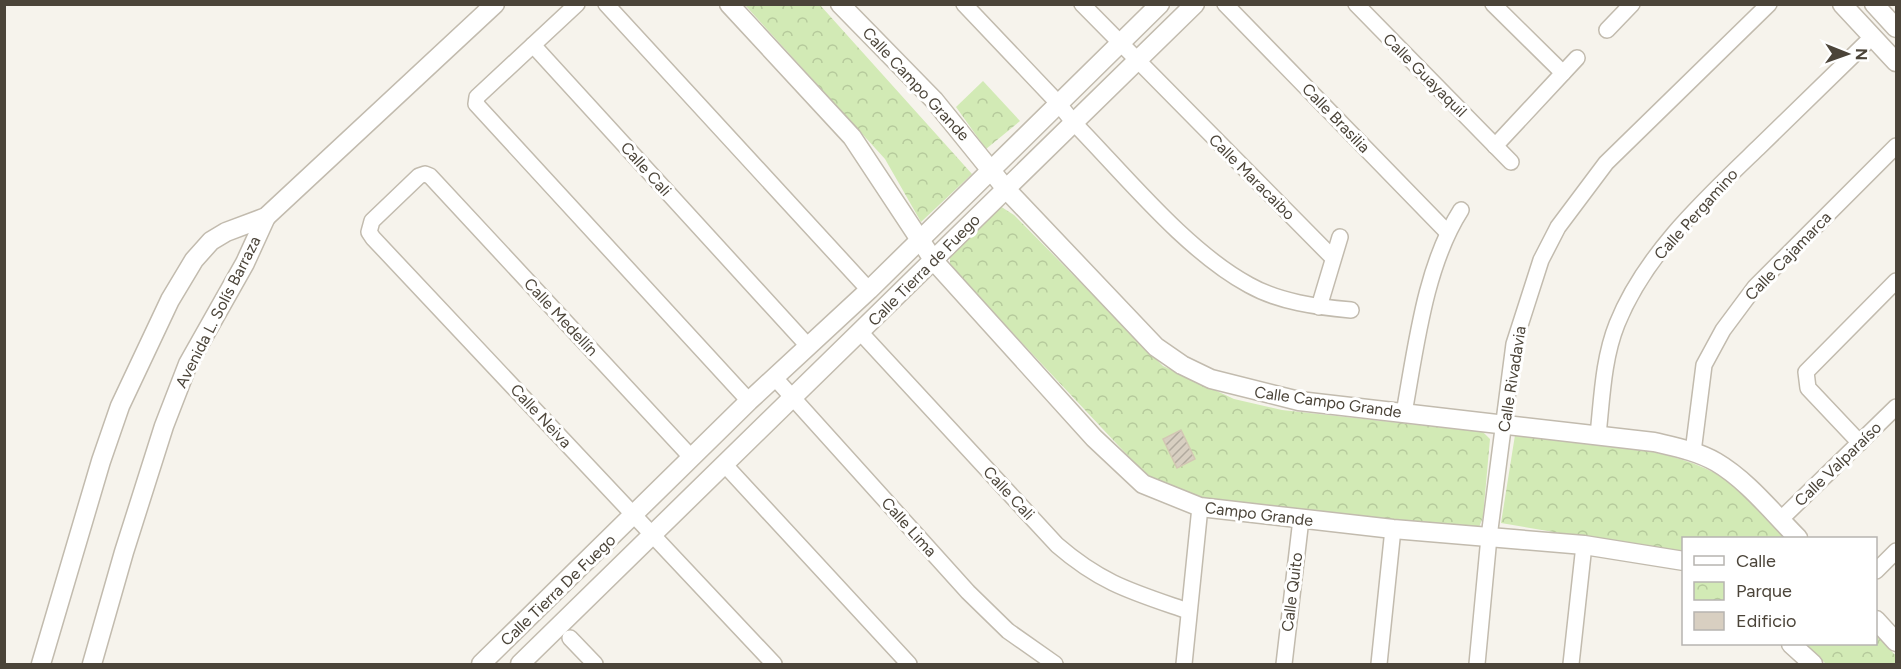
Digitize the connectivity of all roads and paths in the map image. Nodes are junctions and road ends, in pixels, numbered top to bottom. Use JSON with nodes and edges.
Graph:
{"nodes":[{"id":1,"x":495,"y":4,"type":"edge"},
{"id":2,"x":577,"y":4,"type":"edge"},
{"id":3,"x":606,"y":4,"type":"edge"},
{"id":4,"x":729,"y":4,"type":"edge"},
{"id":5,"x":840,"y":4,"type":"edge"},
{"id":6,"x":964,"y":4,"type":"edge"},
{"id":7,"x":1082,"y":4,"type":"edge"},
{"id":8,"x":1160,"y":4,"type":"edge"},
{"id":9,"x":1195,"y":4,"type":"edge"},
{"id":10,"x":1225,"y":4,"type":"edge"},
{"id":11,"x":1356,"y":4,"type":"edge"},
{"id":12,"x":1493,"y":4,"type":"edge"},
{"id":13,"x":1768,"y":4,"type":"edge"},
{"id":14,"x":1842,"y":4,"type":"edge"},
{"id":15,"x":1874,"y":4,"type":"edge"},
{"id":16,"x":1625,"y":7,"type":"edge"},
{"id":17,"x":1894,"y":20,"type":"edge"},
{"id":18,"x":1607,"y":30,"type":"dead end"},
{"id":19,"x":1872,"y":37,"type":"junction"},
{"id":20,"x":1119,"y":43,"type":"junction"},
{"id":21,"x":533,"y":45,"type":"junction"},
{"id":22,"x":1577,"y":58,"type":"dead end"},
{"id":23,"x":1137,"y":61,"type":"junction"},
{"id":24,"x":1896,"y":62,"type":"edge"},
{"id":25,"x":1563,"y":74,"type":"junction"},
{"id":26,"x":1058,"y":103,"type":"junction"},
{"id":27,"x":1074,"y":123,"type":"junction"},
{"id":28,"x":1495,"y":146,"type":"junction"},
{"id":29,"x":1896,"y":146,"type":"edge"},
{"id":30,"x":1511,"y":162,"type":"dead end"},
{"id":31,"x":990,"y":171,"type":"junction"},
{"id":32,"x":430,"y":177,"type":"joint"},
{"id":33,"x":1006,"y":189,"type":"junction"},
{"id":34,"x":1461,"y":210,"type":"dead end"},
{"id":35,"x":266,"y":217,"type":"junction"},
{"id":36,"x":1447,"y":232,"type":"junction"},
{"id":37,"x":1340,"y":237,"type":"dead end"},
{"id":38,"x":919,"y":242,"type":"junction"},
{"id":39,"x":1333,"y":258,"type":"junction"},
{"id":40,"x":934,"y":261,"type":"junction"},
{"id":41,"x":1896,"y":281,"type":"edge"},
{"id":42,"x":869,"y":290,"type":"junction"},
{"id":43,"x":1319,"y":307,"type":"junction"},
{"id":44,"x":1351,"y":310,"type":"dead end"},
{"id":45,"x":861,"y":333,"type":"junction"},
{"id":46,"x":808,"y":346,"type":"junction"},
{"id":47,"x":775,"y":378,"type":"junction"},
{"id":48,"x":793,"y":398,"type":"junction"},
{"id":49,"x":749,"y":401,"type":"junction"},
{"id":50,"x":1896,"y":407,"type":"edge"},
{"id":51,"x":1404,"y":413,"type":"junction"},
{"id":52,"x":1504,"y":424,"type":"junction"},
{"id":53,"x":1598,"y":435,"type":"junction"},
{"id":54,"x":1860,"y":442,"type":"junction"},
{"id":55,"x":1693,"y":452,"type":"junction"},
{"id":56,"x":691,"y":458,"type":"junction"},
{"id":57,"x":725,"y":465,"type":"junction"},
{"id":58,"x":1200,"y":507,"type":"junction"},
{"id":59,"x":635,"y":515,"type":"junction"},
{"id":60,"x":1301,"y":519,"type":"junction"},
{"id":61,"x":1780,"y":520,"type":"junction"},
{"id":62,"x":1393,"y":530,"type":"junction"},
{"id":63,"x":653,"y":535,"type":"junction"},
{"id":64,"x":1489,"y":537,"type":"junction"},
{"id":65,"x":1797,"y":537,"type":"edge"},
{"id":66,"x":1584,"y":545,"type":"junction"},
{"id":67,"x":1896,"y":551,"type":"edge"},
{"id":68,"x":1682,"y":561,"type":"edge"},
{"id":69,"x":1877,"y":570,"type":"edge"},
{"id":70,"x":1188,"y":611,"type":"junction"},
{"id":71,"x":1877,"y":622,"type":"edge"},
{"id":72,"x":570,"y":638,"type":"dead end"},
{"id":73,"x":1896,"y":642,"type":"edge"},
{"id":74,"x":1792,"y":645,"type":"edge"},
{"id":75,"x":41,"y":664,"type":"edge"},
{"id":76,"x":92,"y":664,"type":"edge"},
{"id":77,"x":481,"y":664,"type":"edge"},
{"id":78,"x":520,"y":664,"type":"edge"},
{"id":79,"x":595,"y":664,"type":"edge"},
{"id":80,"x":774,"y":664,"type":"edge"},
{"id":81,"x":909,"y":664,"type":"edge"},
{"id":82,"x":1055,"y":664,"type":"edge"},
{"id":83,"x":1184,"y":664,"type":"edge"},
{"id":84,"x":1284,"y":664,"type":"edge"},
{"id":85,"x":1378,"y":664,"type":"edge"},
{"id":86,"x":1477,"y":664,"type":"edge"},
{"id":87,"x":1571,"y":664,"type":"edge"},
{"id":88,"x":1813,"y":664,"type":"edge"}],
"edges":[{"from":1,"to":35,"type":"street"},
{"from":2,"to":21,"type":"street"},
{"from":3,"to":42,"type":"street"},
{"from":4,"to":38,"type":"street"},
{"from":5,"to":31,"type":"street","name":"Calle Campo Grande"},
{"from":6,"to":26,"type":"street"},
{"from":7,"to":20,"type":"street","name":"Calle Maracaibo"},
{"from":8,"to":20,"type":"street","name":"Calle Tierra de Fuego"},
{"from":9,"to":23,"type":"street","name":"Calle Tierra de Fuego"},
{"from":10,"to":36,"type":"street","name":"Calle Brasilia"},
{"from":11,"to":28,"type":"street","name":"Calle Guayaquil"},
{"from":12,"to":25,"type":"street"},
{"from":13,"to":52,"type":"street","name":"Calle Rivadavia"},
{"from":14,"to":19,"type":"street"},
{"from":15,"to":17,"type":"street"},
{"from":16,"to":18,"type":"street"},
{"from":19,"to":24,"type":"street"},
{"from":19,"to":53,"type":"street","name":"Calle Pergamino"},
{"from":20,"to":23,"type":"street","name":"Calle Maracaibo"},
{"from":20,"to":26,"type":"street","name":"Calle Tierra de Fuego"},
{"from":21,"to":46,"type":"street","name":"Calle Cali"},
{"from":21,"to":49,"type":"street"},
{"from":22,"to":25,"type":"street"},
{"from":23,"to":27,"type":"street","name":"Calle Tierra de Fuego"},
{"from":23,"to":39,"type":"street","name":"Calle Maracaibo"},
{"from":25,"to":28,"type":"street"},
{"from":26,"to":27,"type":"street"},
{"from":26,"to":31,"type":"street","name":"Calle Tierra de Fuego"},
{"from":27,"to":33,"type":"street","name":"Calle Tierra de Fuego"},
{"from":27,"to":43,"type":"street"},
{"from":28,"to":30,"type":"street","name":"Calle Guayaquil"},
{"from":29,"to":55,"type":"street","name":"Calle Cajamarca"},
{"from":31,"to":33,"type":"street","name":"Calle Campo Grande"},
{"from":31,"to":38,"type":"street","name":"Calle Tierra de Fuego"},
{"from":32,"to":56,"type":"street","name":"Calle Medellín"},
{"from":32,"to":59,"type":"street","name":"Calle Neiva"},
{"from":33,"to":40,"type":"street","name":"Calle Tierra de Fuego"},
{"from":33,"to":51,"type":"street","name":"Calle Campo Grande"},
{"from":34,"to":36,"type":"street"},
{"from":35,"to":75,"type":"street","name":"Avenida L. Solís Barraza"},
{"from":35,"to":76,"type":"street","name":"Avenida L. Solís Barraza"},
{"from":36,"to":51,"type":"street"},
{"from":37,"to":39,"type":"street"},
{"from":38,"to":40,"type":"street"},
{"from":38,"to":42,"type":"street","name":"Calle Tierra de Fuego"},
{"from":39,"to":43,"type":"street"},
{"from":40,"to":45,"type":"street","name":"Calle Tierra de Fuego"},
{"from":40,"to":58,"type":"street","name":"Campo Grande"},
{"from":41,"to":54,"type":"street"},
{"from":42,"to":46,"type":"street","name":"Calle Tierra de Fuego"},
{"from":43,"to":44,"type":"street"},
{"from":45,"to":48,"type":"street","name":"Calle Tierra de Fuego"},
{"from":45,"to":70,"type":"street","name":"Calle Cali"},
{"from":46,"to":47,"type":"street","name":"Calle Tierra de Fuego"},
{"from":47,"to":48,"type":"street","name":"Calle Lima"},
{"from":47,"to":49,"type":"street","name":"Calle Tierra de Fuego"},
{"from":48,"to":57,"type":"street","name":"Calle Tierra de Fuego"},
{"from":48,"to":82,"type":"street","name":"Calle Lima"},
{"from":49,"to":56,"type":"street","name":"Calle Tierra de Fuego"},
{"from":50,"to":54,"type":"street","name":"Calle Valparaíso"},
{"from":51,"to":52,"type":"street","name":"Calle Campo Grande"},
{"from":52,"to":53,"type":"street","name":"Calle Campo Grande"},
{"from":52,"to":64,"type":"street","name":"Calle Rivadavia"},
{"from":53,"to":55,"type":"street","name":"Calle Campo Grande"},
{"from":54,"to":61,"type":"street","name":"Calle Valparaíso"},
{"from":55,"to":61,"type":"street","name":"Calle Campo Grande"},
{"from":56,"to":59,"type":"street","name":"Calle Tierra de Fuego"},
{"from":57,"to":63,"type":"street","name":"Calle Tierra de Fuego"},
{"from":57,"to":81,"type":"street"},
{"from":58,"to":60,"type":"street","name":"Campo Grande"},
{"from":58,"to":70,"type":"street"},
{"from":59,"to":63,"type":"street","name":"Calle Neiva"},
{"from":59,"to":77,"type":"street","name":"Calle Tierra De Fuego"},
{"from":60,"to":62,"type":"street","name":"Campo Grande"},
{"from":60,"to":84,"type":"street","name":"Calle Quito"},
{"from":61,"to":65,"type":"street","name":"Calle Campo Grande"},
{"from":62,"to":64,"type":"street","name":"Campo Grande"},
{"from":62,"to":85,"type":"street"},
{"from":63,"to":78,"type":"street","name":"Calle Tierra De Fuego"},
{"from":63,"to":80,"type":"street","name":"Calle Neiva"},
{"from":64,"to":66,"type":"street","name":"Campo Grande"},
{"from":64,"to":86,"type":"street","name":"Calle Rivadavia"},
{"from":66,"to":68,"type":"street","name":"Campo Grande"},
{"from":66,"to":87,"type":"street"},
{"from":67,"to":69,"type":"street"},
{"from":70,"to":83,"type":"street"},
{"from":71,"to":73,"type":"street"},
{"from":72,"to":79,"type":"street"},
{"from":74,"to":88,"type":"street"}]}
